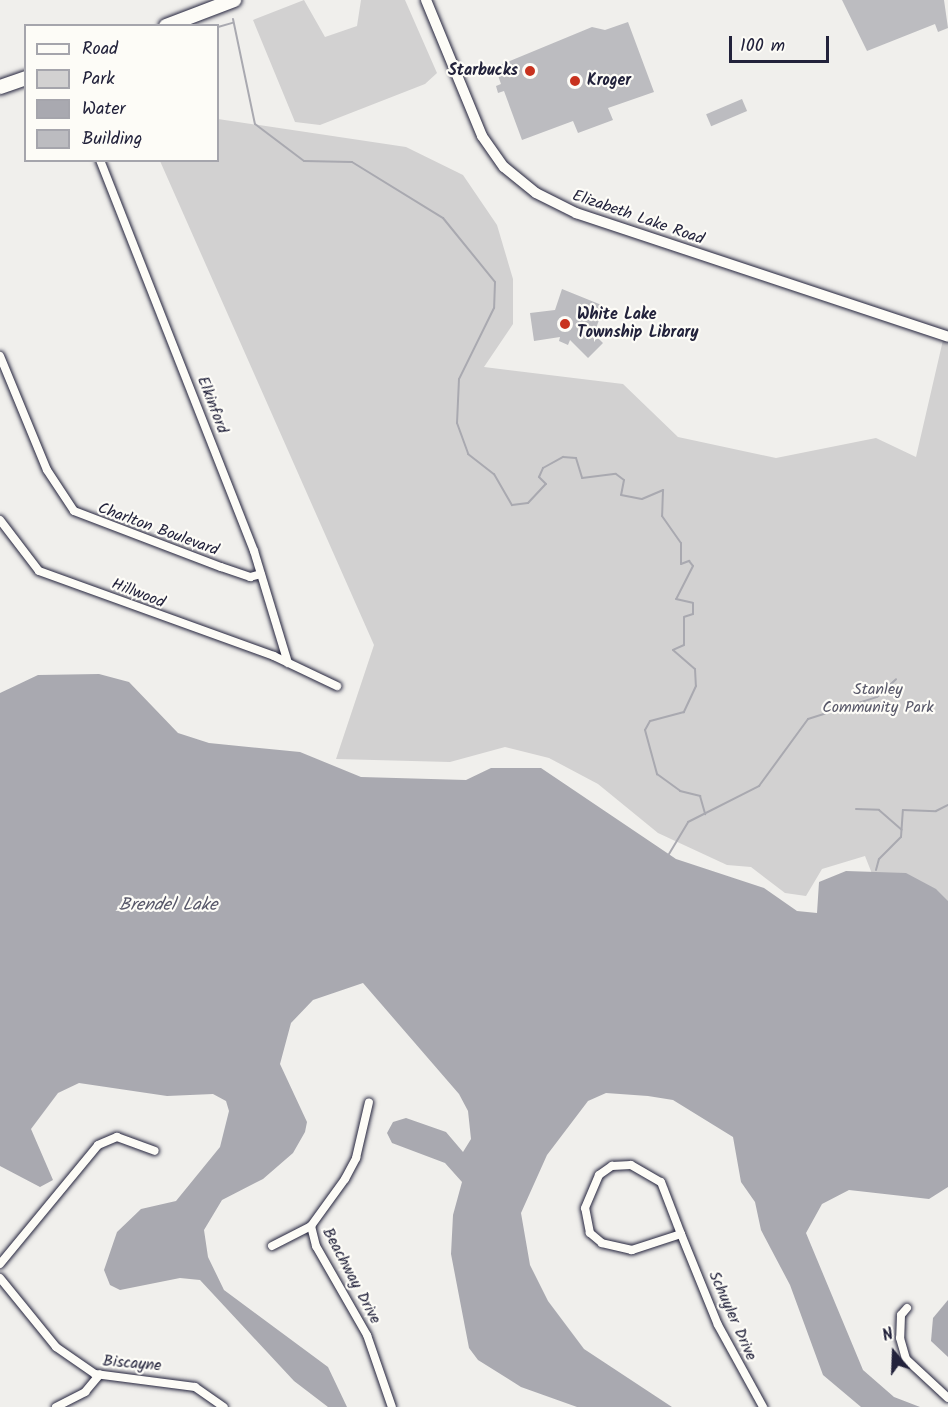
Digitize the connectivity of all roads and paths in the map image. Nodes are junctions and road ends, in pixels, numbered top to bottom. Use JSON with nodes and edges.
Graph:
{"nodes":[{"id":1,"x":234,"y":0,"type":"edge"},
{"id":2,"x":426,"y":0,"type":"edge"},
{"id":3,"x":209,"y":4,"type":"edge"},
{"id":4,"x":170,"y":24,"type":"edge"},
{"id":5,"x":24,"y":79,"type":"edge"},
{"id":6,"x":0,"y":87,"type":"edge"},
{"id":7,"x":101,"y":162,"type":"edge"},
{"id":8,"x":948,"y":337,"type":"edge"},
{"id":9,"x":0,"y":356,"type":"edge"},
{"id":10,"x":0,"y":520,"type":"edge"},
{"id":11,"x":261,"y":574,"type":"junction"},
{"id":12,"x":288,"y":663,"type":"junction"},
{"id":13,"x":337,"y":686,"type":"dead end"},
{"id":14,"x":369,"y":1102,"type":"dead end"},
{"id":15,"x":155,"y":1151,"type":"dead end"},
{"id":16,"x":311,"y":1226,"type":"junction"},
{"id":17,"x":681,"y":1234,"type":"junction"},
{"id":18,"x":272,"y":1246,"type":"dead end"},
{"id":19,"x":0,"y":1264,"type":"edge"},
{"id":20,"x":0,"y":1278,"type":"edge"},
{"id":21,"x":908,"y":1308,"type":"dead end"},
{"id":22,"x":100,"y":1374,"type":"junction"},
{"id":23,"x":948,"y":1398,"type":"edge"},
{"id":24,"x":56,"y":1407,"type":"edge"},
{"id":25,"x":224,"y":1407,"type":"edge"},
{"id":26,"x":392,"y":1407,"type":"edge"},
{"id":27,"x":763,"y":1407,"type":"edge"}],
"edges":[{"from":1,"to":3,"type":"highway"},
{"from":2,"to":8,"type":"street","name":"Elizabeth Lake Road"},
{"from":3,"to":4,"type":"highway"},
{"from":5,"to":6,"type":"highway"},
{"from":7,"to":11,"type":"street","name":"Elkinford"},
{"from":9,"to":11,"type":"street","name":"Charlton Boulevard"},
{"from":10,"to":12,"type":"street","name":"Hillwood"},
{"from":11,"to":12,"type":"street","name":"Elkinford"},
{"from":12,"to":13,"type":"street","name":"Hillwood"},
{"from":14,"to":16,"type":"street"},
{"from":15,"to":19,"type":"street"},
{"from":16,"to":18,"type":"street"},
{"from":16,"to":26,"type":"street","name":"Beachway Drive"},
{"from":17,"to":17,"type":"street","name":"Schuyler Drive"},
{"from":17,"to":27,"type":"street","name":"Schuyler Drive"},
{"from":20,"to":22,"type":"street","name":"Biscayne"},
{"from":21,"to":23,"type":"street"},
{"from":22,"to":24,"type":"street"},
{"from":22,"to":25,"type":"street","name":"Biscayne"}]}
